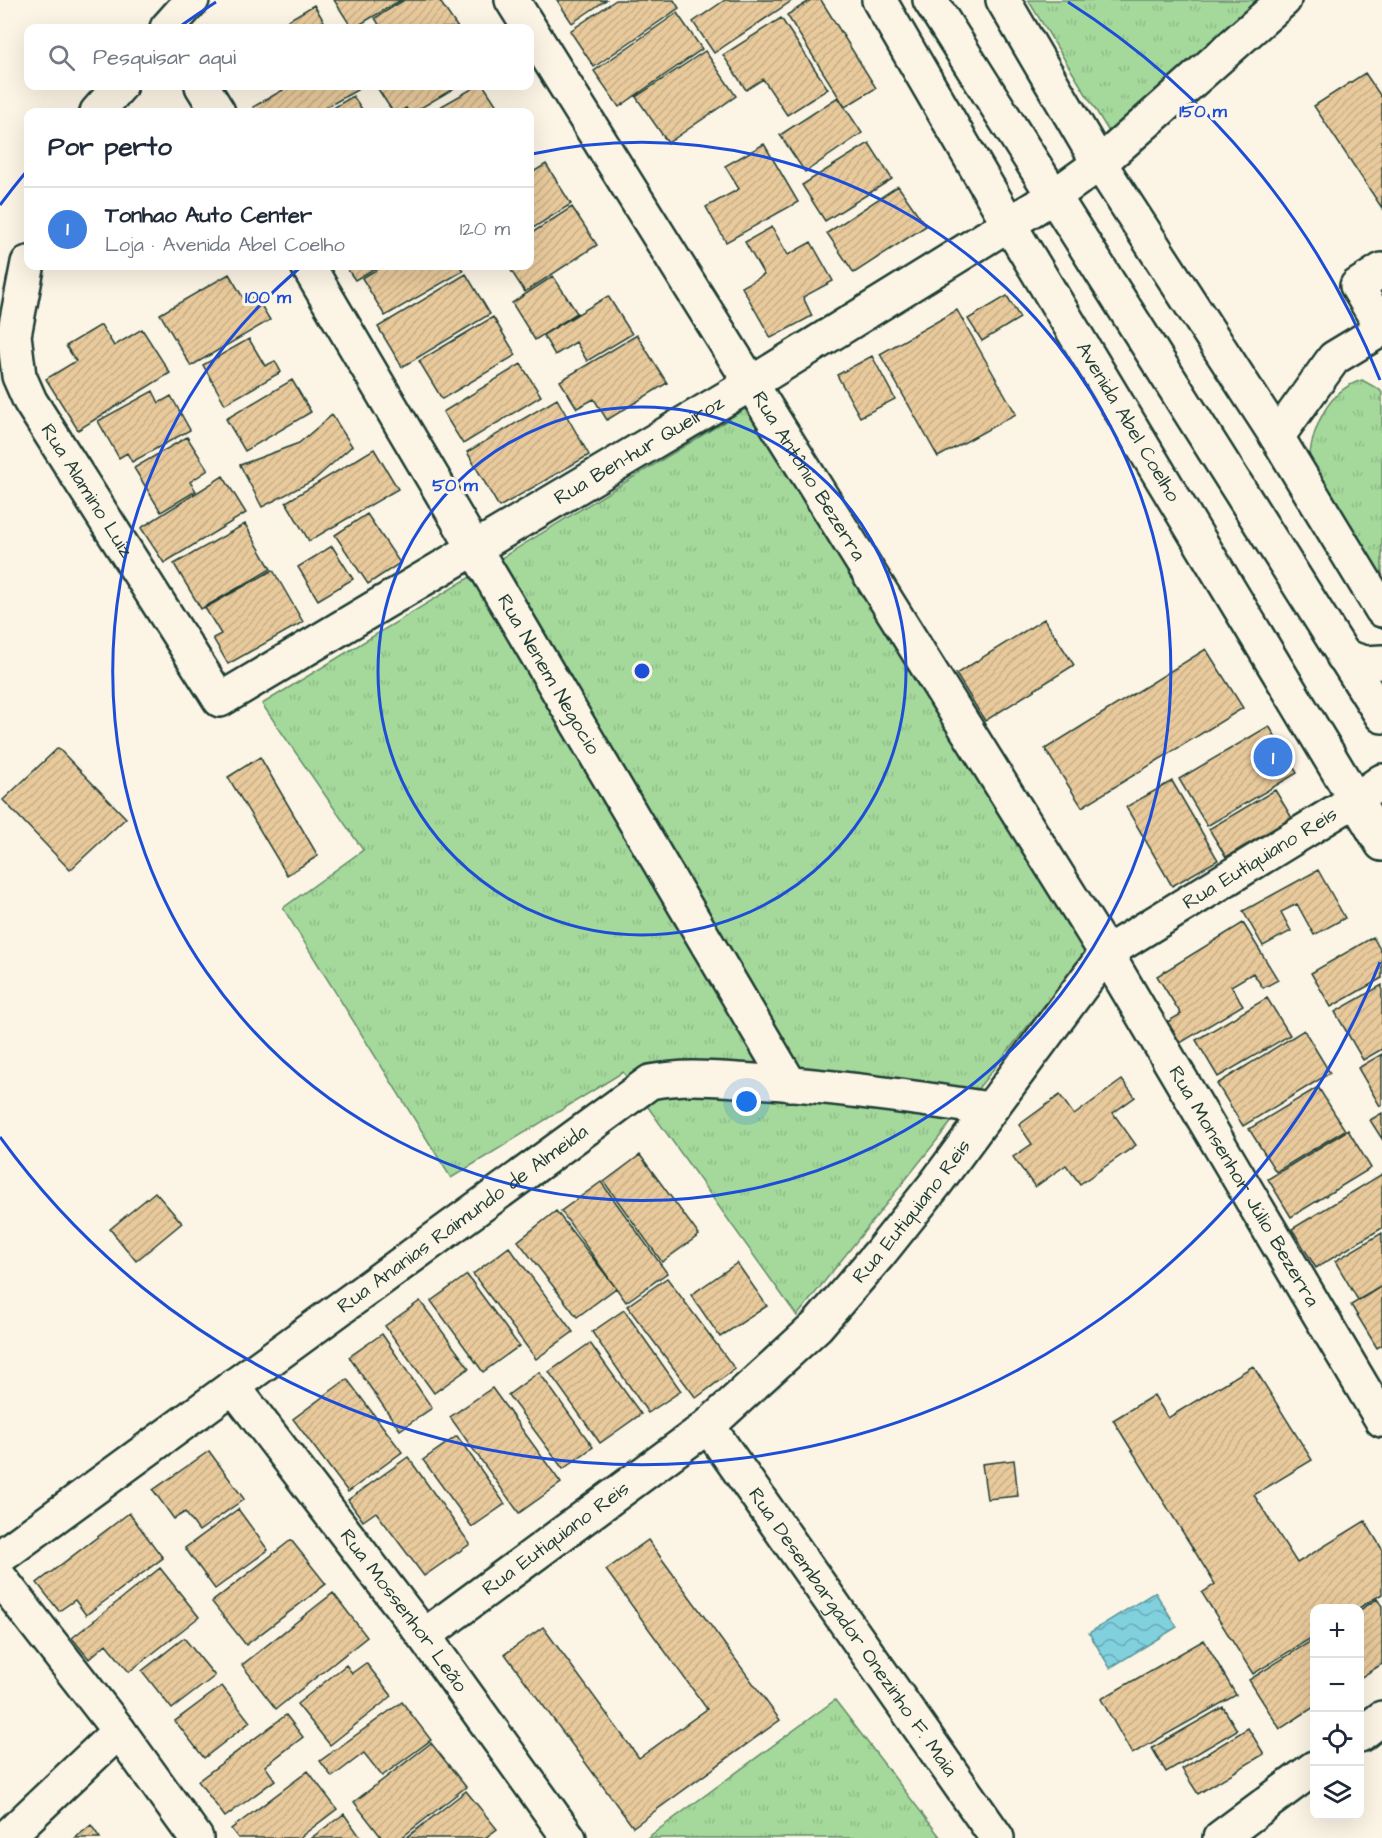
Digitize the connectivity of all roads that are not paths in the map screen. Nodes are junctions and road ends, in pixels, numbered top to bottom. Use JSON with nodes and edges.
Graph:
{"nodes":[{"id":1,"x":192,"y":0,"type":"edge"},
{"id":2,"x":512,"y":0,"type":"edge"},
{"id":3,"x":879,"y":0,"type":"edge"},
{"id":4,"x":930,"y":0,"type":"edge"},
{"id":5,"x":1003,"y":0,"type":"edge"},
{"id":6,"x":1284,"y":0,"type":"edge"},
{"id":7,"x":171,"y":24,"type":"edge"},
{"id":8,"x":527,"y":24,"type":"edge"},
{"id":9,"x":534,"y":35,"type":"edge"},
{"id":10,"x":116,"y":90,"type":"edge"},
{"id":11,"x":204,"y":90,"type":"edge"},
{"id":12,"x":101,"y":108,"type":"edge"},
{"id":13,"x":216,"y":108,"type":"edge"},
{"id":14,"x":1100,"y":163,"type":"junction"},
{"id":15,"x":1054,"y":196,"type":"junction"},
{"id":16,"x":1009,"y":224,"type":"junction"},
{"id":17,"x":27,"y":270,"type":"edge"},
{"id":18,"x":310,"y":270,"type":"edge"},
{"id":19,"x":1369,"y":278,"type":"edge"},
{"id":20,"x":1382,"y":329,"type":"edge"},
{"id":21,"x":752,"y":383,"type":"junction"},
{"id":22,"x":1277,"y":437,"type":"junction"},
{"id":23,"x":474,"y":549,"type":"junction"},
{"id":24,"x":1382,"y":610,"type":"edge"},
{"id":25,"x":1343,"y":656,"type":"junction"},
{"id":26,"x":1382,"y":662,"type":"edge"},
{"id":27,"x":220,"y":700,"type":"joint"},
{"id":28,"x":1379,"y":702,"type":"edge"},
{"id":29,"x":1382,"y":781,"type":"edge"},
{"id":30,"x":1355,"y":800,"type":"junction"},
{"id":31,"x":1382,"y":844,"type":"edge"},
{"id":32,"x":1106,"y":953,"type":"junction"},
{"id":33,"x":790,"y":1084,"type":"junction"},
{"id":34,"x":989,"y":1109,"type":"junction"},
{"id":35,"x":233,"y":1386,"type":"junction"},
{"id":36,"x":1382,"y":1420,"type":"edge"},
{"id":37,"x":708,"y":1426,"type":"junction"},
{"id":38,"x":0,"y":1557,"type":"edge"},
{"id":39,"x":0,"y":1578,"type":"edge"},
{"id":40,"x":424,"y":1636,"type":"junction"},
{"id":41,"x":1382,"y":1718,"type":"edge"},
{"id":42,"x":118,"y":1731,"type":"junction"},
{"id":43,"x":1364,"y":1731,"type":"edge"},
{"id":44,"x":1310,"y":1771,"type":"edge"},
{"id":45,"x":6,"y":1838,"type":"edge"},
{"id":46,"x":196,"y":1838,"type":"edge"},
{"id":47,"x":569,"y":1838,"type":"edge"},
{"id":48,"x":998,"y":1838,"type":"edge"},
{"id":49,"x":1220,"y":1838,"type":"edge"}],
"edges":[{"from":1,"to":7,"type":"street"},
{"from":2,"to":8,"type":"street","name":"Rua Antônio Bezerra"},
{"from":3,"to":16,"type":"street","name":"Avenida Abel Coelho"},
{"from":4,"to":15,"type":"street"},
{"from":5,"to":14,"type":"street"},
{"from":6,"to":14,"type":"street","name":"Rua Ben-hur Queiroz"},
{"from":9,"to":21,"type":"street","name":"Rua Antônio Bezerra"},
{"from":10,"to":12,"type":"street"},
{"from":11,"to":13,"type":"street"},
{"from":14,"to":15,"type":"street","name":"Rua Ben-hur Queiroz"},
{"from":14,"to":22,"type":"street"},
{"from":15,"to":16,"type":"street","name":"Rua Ben-hur Queiroz"},
{"from":15,"to":25,"type":"street"},
{"from":16,"to":21,"type":"street","name":"Rua Ben-hur Queiroz"},
{"from":16,"to":30,"type":"street","name":"Avenida Abel Coelho"},
{"from":17,"to":27,"type":"street","name":"Rua Alamino Luiz"},
{"from":18,"to":23,"type":"street","name":"Rua Nenem Negocio"},
{"from":19,"to":20,"type":"street"},
{"from":20,"to":22,"type":"street"},
{"from":21,"to":23,"type":"street","name":"Rua Ben-hur Queiroz"},
{"from":21,"to":32,"type":"street","name":"Rua Antônio Bezerra"},
{"from":22,"to":24,"type":"street"},
{"from":23,"to":27,"type":"street","name":"Rua Ben-hur Queiroz"},
{"from":23,"to":33,"type":"street","name":"Rua Nenem Negocio"},
{"from":25,"to":26,"type":"street"},
{"from":25,"to":28,"type":"street"},
{"from":29,"to":30,"type":"street","name":"Rua Eutiquiano Reis"},
{"from":30,"to":31,"type":"street","name":"Avenida Abel Coelho"},
{"from":30,"to":32,"type":"street","name":"Rua Eutiquiano Reis"},
{"from":32,"to":34,"type":"street","name":"Rua Eutiquiano Reis"},
{"from":32,"to":36,"type":"street","name":"Rua Monsenhor Júlio Bezerra"},
{"from":33,"to":34,"type":"street","name":"Rua Ananias Raimundo de Almeida"},
{"from":33,"to":35,"type":"street","name":"Rua Ananias Raimundo de Almeida"},
{"from":34,"to":37,"type":"street","name":"Rua Eutiquiano Reis"},
{"from":35,"to":38,"type":"street","name":"Rua Ananias Raimundo de Almeida"},
{"from":35,"to":40,"type":"street","name":"Rua Mossenhor Leão"},
{"from":37,"to":40,"type":"street","name":"Rua Eutiquiano Reis"},
{"from":37,"to":48,"type":"street","name":"Rua Desembargador Onezinho F. Maia"},
{"from":39,"to":42,"type":"street"},
{"from":40,"to":47,"type":"street","name":"Rua Mossenhor Leão"},
{"from":41,"to":43,"type":"street"},
{"from":42,"to":45,"type":"street"},
{"from":42,"to":46,"type":"street"},
{"from":44,"to":49,"type":"street"}]}
